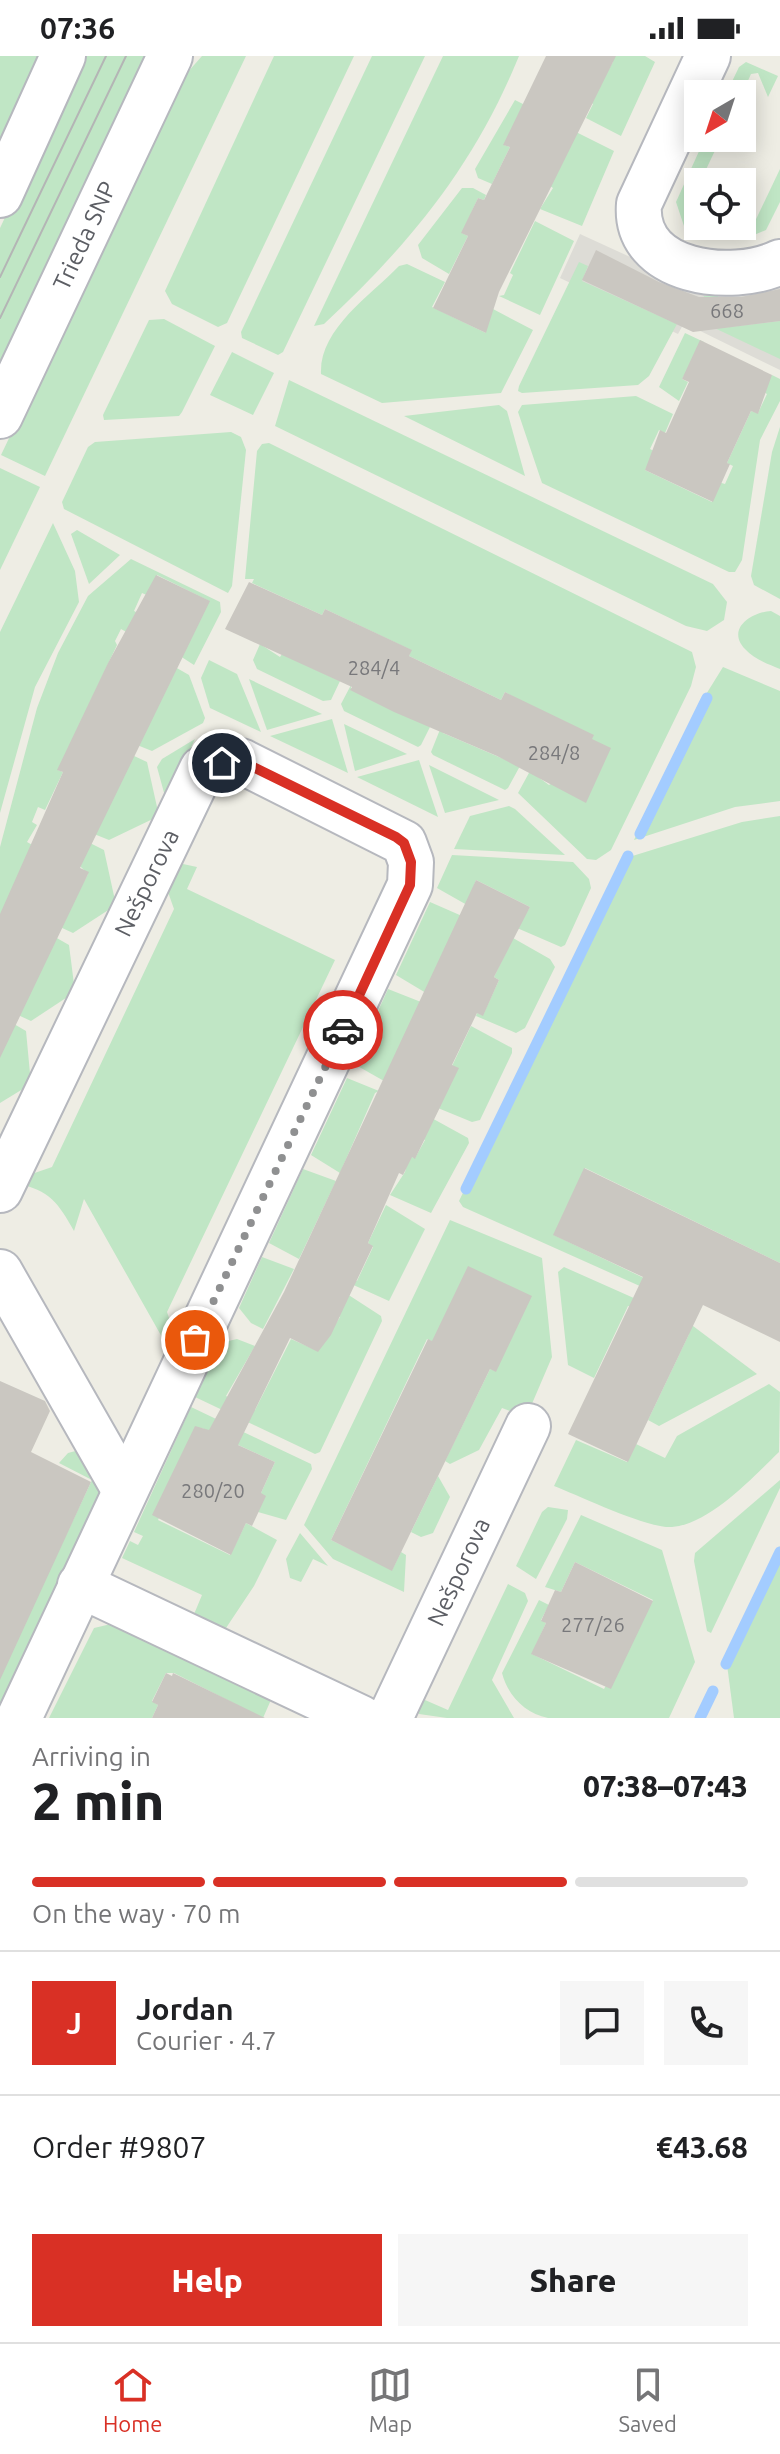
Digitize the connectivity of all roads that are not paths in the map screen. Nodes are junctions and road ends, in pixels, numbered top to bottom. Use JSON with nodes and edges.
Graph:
{"nodes":[{"id":1,"x":63,"y":56,"type":"edge"},
{"id":2,"x":170,"y":56,"type":"edge"},
{"id":3,"x":708,"y":56,"type":"edge"},
{"id":4,"x":0,"y":195,"type":"edge"},
{"id":5,"x":780,"y":262,"type":"edge"},
{"id":6,"x":0,"y":416,"type":"edge"},
{"id":7,"x":0,"y":1190,"type":"edge"},
{"id":8,"x":0,"y":1272,"type":"edge"},
{"id":9,"x":528,"y":1426,"type":"dead end"},
{"id":10,"x":124,"y":1489,"type":"junction"},
{"id":11,"x":80,"y":1585,"type":"junction"},
{"id":12,"x":19,"y":1718,"type":"edge"},
{"id":13,"x":361,"y":1718,"type":"edge"},
{"id":14,"x":390,"y":1718,"type":"edge"}],
"edges":[{"from":1,"to":4,"type":"street"},
{"from":2,"to":6,"type":"street","name":"Trieda SNP"},
{"from":3,"to":5,"type":"street"},
{"from":7,"to":10,"type":"street","name":"Nešporova"},
{"from":8,"to":10,"type":"street"},
{"from":9,"to":14,"type":"street","name":"Nešporova"},
{"from":10,"to":11,"type":"street","name":"Nešporova"},
{"from":11,"to":12,"type":"street","name":"Nešporova"},
{"from":11,"to":13,"type":"street"}]}
